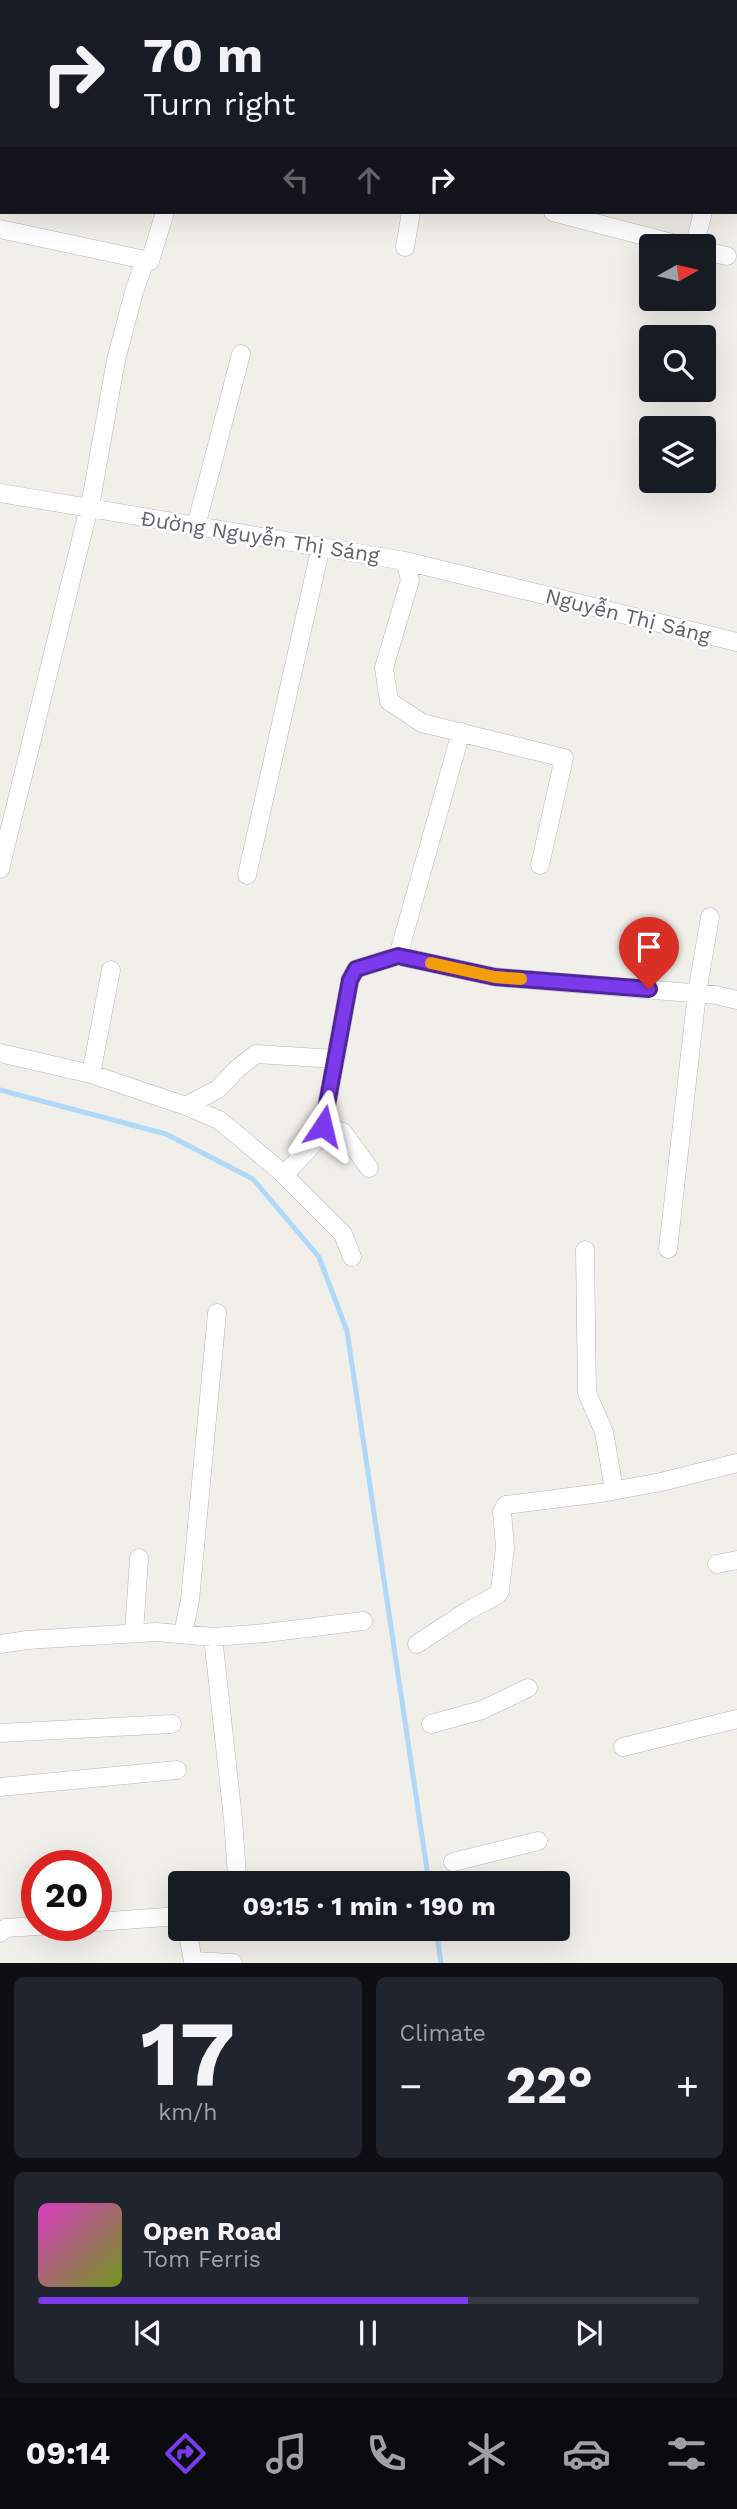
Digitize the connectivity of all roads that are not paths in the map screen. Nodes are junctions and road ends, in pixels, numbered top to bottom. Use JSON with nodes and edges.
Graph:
{"nodes":[{"id":1,"x":164,"y":214,"type":"edge"},
{"id":2,"x":411,"y":214,"type":"edge"},
{"id":3,"x":561,"y":214,"type":"edge"},
{"id":4,"x":702,"y":214,"type":"edge"},
{"id":5,"x":0,"y":229,"type":"edge"},
{"id":6,"x":639,"y":234,"type":"edge"},
{"id":7,"x":697,"y":234,"type":"edge"},
{"id":8,"x":405,"y":247,"type":"dead end"},
{"id":9,"x":716,"y":254,"type":"edge"},
{"id":10,"x":727,"y":256,"type":"dead end"},
{"id":11,"x":145,"y":260,"type":"junction"},
{"id":12,"x":241,"y":354,"type":"dead end"},
{"id":13,"x":0,"y":494,"type":"edge"},
{"id":14,"x":89,"y":509,"type":"junction"},
{"id":15,"x":196,"y":526,"type":"junction"},
{"id":16,"x":321,"y":546,"type":"junction"},
{"id":17,"x":405,"y":561,"type":"junction"},
{"id":18,"x":519,"y":589,"type":"joint"},
{"id":19,"x":737,"y":642,"type":"edge"},
{"id":20,"x":461,"y":732,"type":"junction"},
{"id":21,"x":4,"y":833,"type":"edge"},
{"id":22,"x":540,"y":865,"type":"dead end"},
{"id":23,"x":0,"y":869,"type":"edge"},
{"id":24,"x":247,"y":875,"type":"dead end"},
{"id":25,"x":710,"y":917,"type":"dead end"},
{"id":26,"x":398,"y":956,"type":"junction"},
{"id":27,"x":111,"y":970,"type":"dead end"},
{"id":28,"x":696,"y":993,"type":"junction"},
{"id":29,"x":737,"y":1000,"type":"edge"},
{"id":30,"x":0,"y":1053,"type":"edge"},
{"id":31,"x":336,"y":1059,"type":"junction"},
{"id":32,"x":90,"y":1073,"type":"junction"},
{"id":33,"x":186,"y":1106,"type":"junction"},
{"id":34,"x":323,"y":1126,"type":"junction"},
{"id":35,"x":369,"y":1168,"type":"dead end"},
{"id":36,"x":284,"y":1175,"type":"junction"},
{"id":37,"x":668,"y":1249,"type":"dead end"},
{"id":38,"x":585,"y":1250,"type":"dead end"},
{"id":39,"x":352,"y":1257,"type":"dead end"},
{"id":40,"x":217,"y":1312,"type":"dead end"},
{"id":41,"x":737,"y":1462,"type":"edge"},
{"id":42,"x":614,"y":1489,"type":"junction"},
{"id":43,"x":139,"y":1558,"type":"dead end"},
{"id":44,"x":737,"y":1560,"type":"edge"},
{"id":45,"x":717,"y":1564,"type":"dead end"},
{"id":46,"x":363,"y":1621,"type":"dead end"},
{"id":47,"x":134,"y":1633,"type":"junction"},
{"id":48,"x":183,"y":1634,"type":"junction"},
{"id":49,"x":213,"y":1637,"type":"junction"},
{"id":50,"x":0,"y":1644,"type":"edge"},
{"id":51,"x":417,"y":1644,"type":"dead end"},
{"id":52,"x":528,"y":1688,"type":"dead end"},
{"id":53,"x":737,"y":1719,"type":"edge"},
{"id":54,"x":172,"y":1724,"type":"dead end"},
{"id":55,"x":431,"y":1724,"type":"dead end"},
{"id":56,"x":0,"y":1733,"type":"edge"},
{"id":57,"x":623,"y":1747,"type":"dead end"},
{"id":58,"x":177,"y":1770,"type":"dead end"},
{"id":59,"x":0,"y":1787,"type":"edge"},
{"id":60,"x":538,"y":1841,"type":"dead end"},
{"id":61,"x":453,"y":1862,"type":"dead end"},
{"id":62,"x":237,"y":1871,"type":"edge"},
{"id":63,"x":168,"y":1917,"type":"edge"},
{"id":64,"x":112,"y":1921,"type":"edge"},
{"id":65,"x":21,"y":1927,"type":"edge"},
{"id":66,"x":0,"y":1933,"type":"edge"},
{"id":67,"x":189,"y":1941,"type":"edge"},
{"id":68,"x":233,"y":1963,"type":"edge"}],
"edges":[{"from":1,"to":11,"type":"street"},
{"from":2,"to":8,"type":"street"},
{"from":3,"to":6,"type":"street"},
{"from":4,"to":7,"type":"street"},
{"from":5,"to":11,"type":"street"},
{"from":9,"to":10,"type":"street"},
{"from":11,"to":14,"type":"street"},
{"from":12,"to":15,"type":"street"},
{"from":13,"to":14,"type":"street","name":"Đường Nguyễn Thị Sáng"},
{"from":14,"to":15,"type":"street","name":"Đường Nguyễn Thị Sáng"},
{"from":14,"to":21,"type":"street"},
{"from":15,"to":16,"type":"street","name":"Đường Nguyễn Thị Sáng"},
{"from":16,"to":17,"type":"street","name":"Đường Nguyễn Thị Sáng"},
{"from":16,"to":24,"type":"street"},
{"from":17,"to":18,"type":"street","name":"Đường Nguyễn Thị Sáng"},
{"from":17,"to":20,"type":"street"},
{"from":18,"to":19,"type":"street","name":"Nguyễn Thị Sáng"},
{"from":20,"to":22,"type":"street"},
{"from":20,"to":26,"type":"street"},
{"from":21,"to":23,"type":"street"},
{"from":25,"to":28,"type":"street"},
{"from":26,"to":28,"type":"street"},
{"from":26,"to":31,"type":"street"},
{"from":27,"to":32,"type":"street"},
{"from":28,"to":29,"type":"street"},
{"from":28,"to":37,"type":"street"},
{"from":30,"to":32,"type":"street"},
{"from":31,"to":33,"type":"street"},
{"from":31,"to":34,"type":"street"},
{"from":32,"to":33,"type":"street"},
{"from":33,"to":36,"type":"street"},
{"from":34,"to":35,"type":"street"},
{"from":34,"to":36,"type":"street"},
{"from":36,"to":39,"type":"street"},
{"from":38,"to":42,"type":"street"},
{"from":40,"to":48,"type":"street"},
{"from":41,"to":42,"type":"street"},
{"from":42,"to":51,"type":"street"},
{"from":43,"to":47,"type":"street"},
{"from":44,"to":45,"type":"street"},
{"from":46,"to":49,"type":"street"},
{"from":47,"to":48,"type":"street"},
{"from":47,"to":50,"type":"street"},
{"from":48,"to":49,"type":"street"},
{"from":49,"to":62,"type":"street"},
{"from":52,"to":55,"type":"street"},
{"from":53,"to":57,"type":"street"},
{"from":54,"to":56,"type":"street"},
{"from":58,"to":59,"type":"street"},
{"from":60,"to":61,"type":"street"},
{"from":63,"to":64,"type":"street"},
{"from":65,"to":66,"type":"street"},
{"from":67,"to":68,"type":"street"}]}
